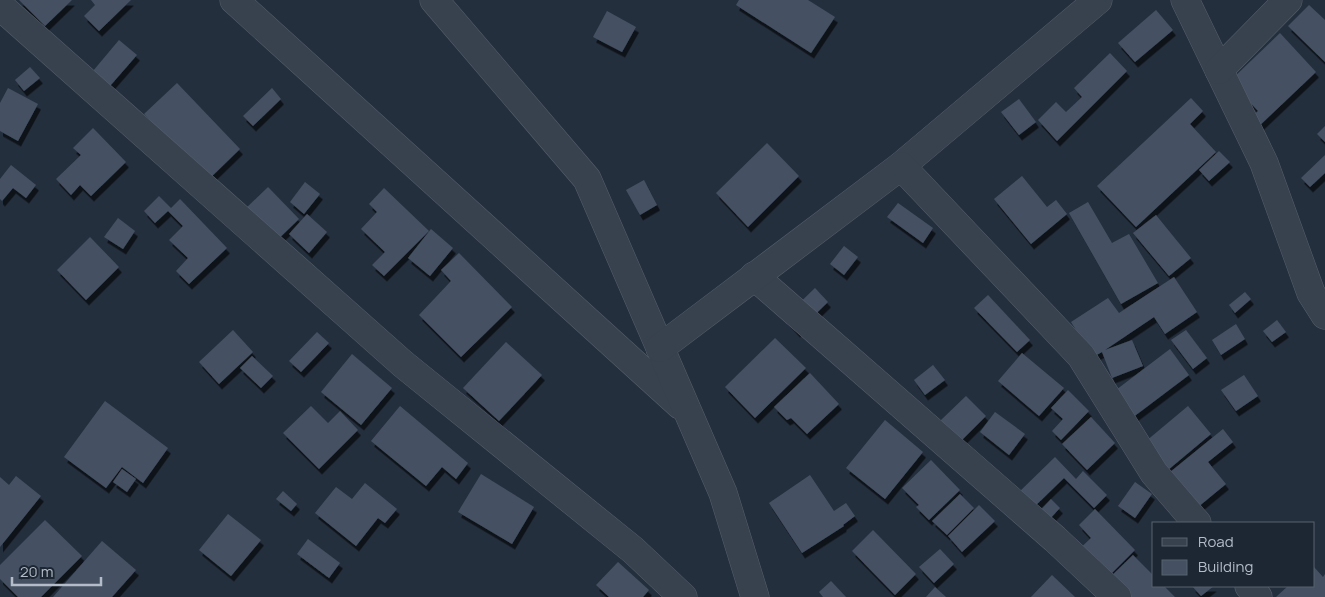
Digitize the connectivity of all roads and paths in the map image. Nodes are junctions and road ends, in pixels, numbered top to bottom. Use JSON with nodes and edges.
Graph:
{"nodes":[{"id":1,"x":234,"y":0,"type":"edge"},
{"id":2,"x":434,"y":0,"type":"edge"},
{"id":3,"x":1098,"y":0,"type":"edge"},
{"id":4,"x":1185,"y":0,"type":"edge"},
{"id":5,"x":1288,"y":0,"type":"edge"},
{"id":6,"x":0,"y":6,"type":"edge"},
{"id":7,"x":1219,"y":70,"type":"junction"},
{"id":8,"x":901,"y":166,"type":"junction"},
{"id":9,"x":754,"y":276,"type":"junction"},
{"id":10,"x":1320,"y":296,"type":"edge"},
{"id":11,"x":660,"y":348,"type":"junction"},
{"id":12,"x":687,"y":411,"type":"junction"},
{"id":13,"x":1195,"y":522,"type":"edge"},
{"id":14,"x":1250,"y":587,"type":"edge"},
{"id":15,"x":682,"y":597,"type":"edge"},
{"id":16,"x":755,"y":597,"type":"edge"},
{"id":17,"x":1117,"y":597,"type":"edge"},
{"id":18,"x":1258,"y":597,"type":"edge"}],
"edges":[{"from":1,"to":12,"type":"street"},
{"from":2,"to":11,"type":"street"},
{"from":3,"to":8,"type":"street"},
{"from":4,"to":7,"type":"street"},
{"from":5,"to":7,"type":"street"},
{"from":6,"to":15,"type":"street"},
{"from":7,"to":10,"type":"street"},
{"from":8,"to":9,"type":"street"},
{"from":8,"to":13,"type":"street"},
{"from":9,"to":11,"type":"street"},
{"from":9,"to":17,"type":"street"},
{"from":11,"to":12,"type":"street"},
{"from":12,"to":16,"type":"street"},
{"from":14,"to":18,"type":"street"}]}
